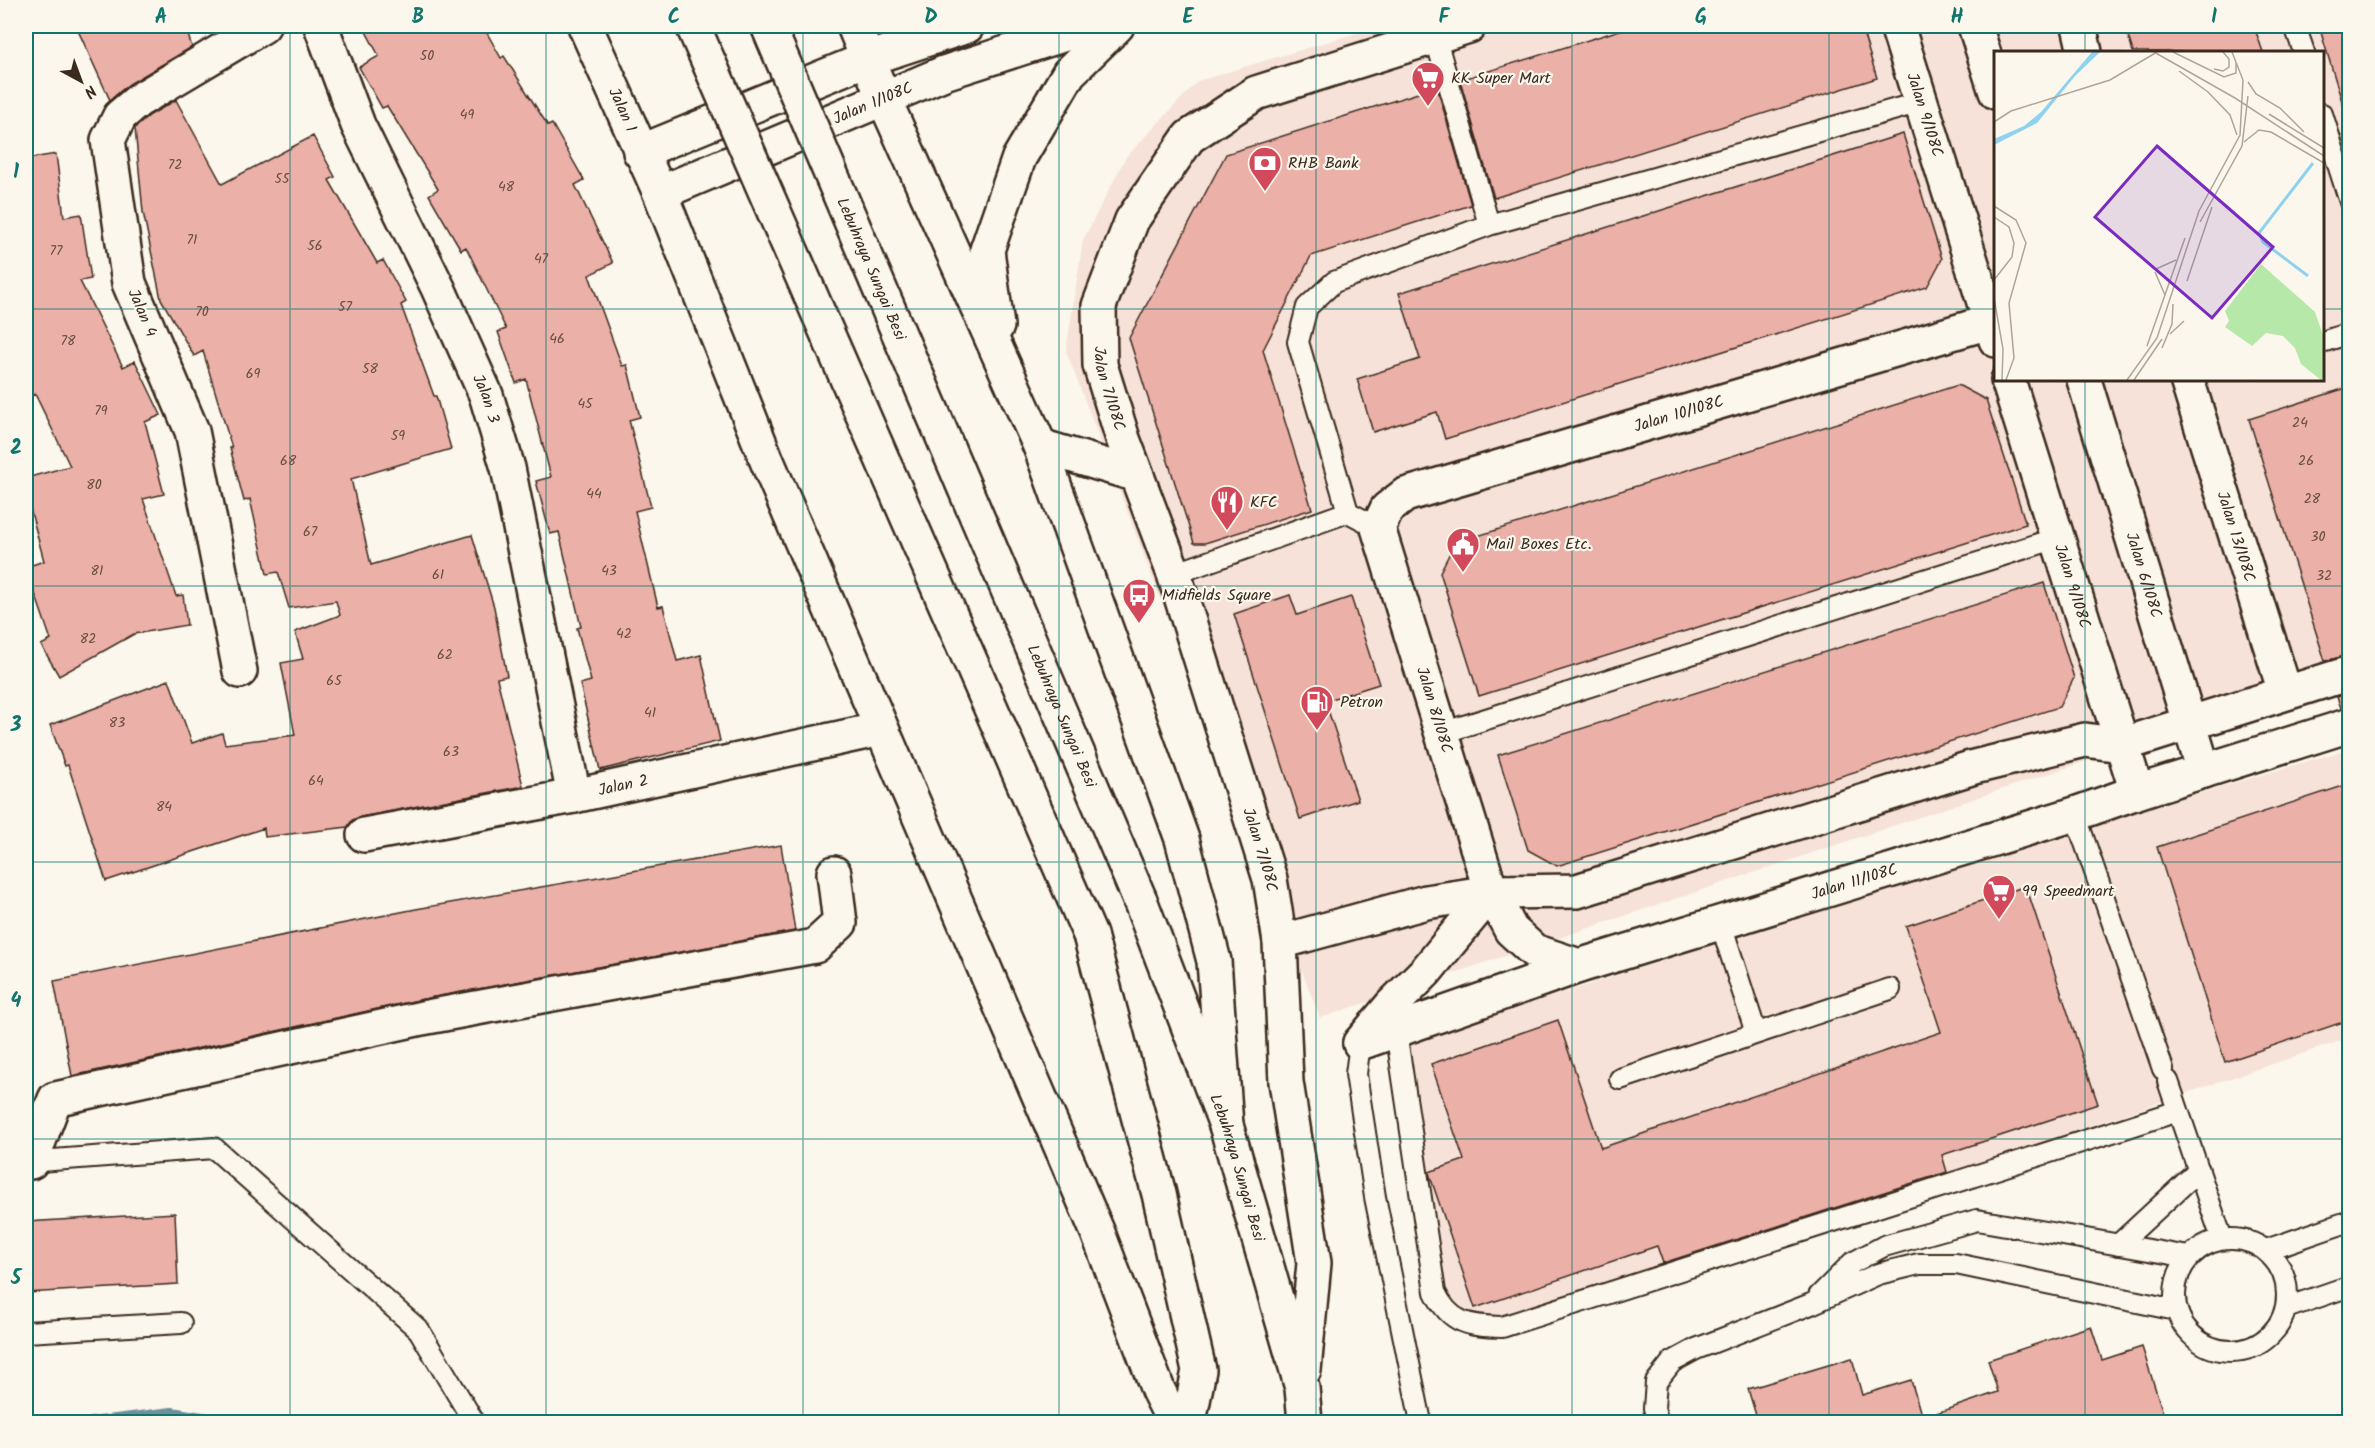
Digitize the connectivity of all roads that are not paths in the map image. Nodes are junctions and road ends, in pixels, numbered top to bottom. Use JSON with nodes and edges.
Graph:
{"nodes":[{"id":1,"x":263,"y":26,"type":"edge"},
{"id":2,"x":321,"y":26,"type":"edge"},
{"id":3,"x":585,"y":26,"type":"edge"},
{"id":4,"x":693,"y":26,"type":"edge"},
{"id":5,"x":768,"y":26,"type":"edge"},
{"id":6,"x":854,"y":26,"type":"edge"},
{"id":7,"x":967,"y":26,"type":"edge"},
{"id":8,"x":1090,"y":26,"type":"edge"},
{"id":9,"x":1117,"y":26,"type":"edge"},
{"id":10,"x":1469,"y":26,"type":"edge"},
{"id":11,"x":1897,"y":26,"type":"edge"},
{"id":12,"x":1975,"y":26,"type":"edge"},
{"id":13,"x":2079,"y":26,"type":"edge"},
{"id":14,"x":2295,"y":26,"type":"edge"},
{"id":15,"x":1435,"y":36,"type":"junction"},
{"id":16,"x":2084,"y":51,"type":"edge"},
{"id":17,"x":2304,"y":51,"type":"edge"},
{"id":18,"x":867,"y":58,"type":"junction"},
{"id":19,"x":1993,"y":73,"type":"edge"},
{"id":20,"x":884,"y":99,"type":"junction"},
{"id":21,"x":1921,"y":102,"type":"junction"},
{"id":22,"x":2324,"y":121,"type":"edge"},
{"id":23,"x":640,"y":152,"type":"junction"},
{"id":24,"x":660,"y":193,"type":"junction"},
{"id":25,"x":2349,"y":202,"type":"edge"},
{"id":26,"x":1489,"y":225,"type":"junction"},
{"id":27,"x":1994,"y":328,"type":"edge"},
{"id":28,"x":2349,"y":333,"type":"edge"},
{"id":29,"x":2324,"y":341,"type":"edge"},
{"id":30,"x":1002,"y":361,"type":"junction"},
{"id":31,"x":2008,"y":381,"type":"edge"},
{"id":32,"x":2084,"y":381,"type":"edge"},
{"id":33,"x":2194,"y":382,"type":"edge"},
{"id":34,"x":1040,"y":446,"type":"junction"},
{"id":35,"x":1137,"y":475,"type":"junction"},
{"id":36,"x":1348,"y":512,"type":"junction"},
{"id":37,"x":1378,"y":528,"type":"junction"},
{"id":38,"x":2057,"y":538,"type":"junction"},
{"id":39,"x":1174,"y":574,"type":"junction"},
{"id":40,"x":240,"y":671,"type":"dead end"},
{"id":41,"x":2349,"y":673,"type":"edge"},
{"id":42,"x":2284,"y":692,"type":"junction"},
{"id":43,"x":2190,"y":724,"type":"junction"},
{"id":44,"x":2349,"y":725,"type":"edge"},
{"id":45,"x":881,"y":729,"type":"junction"},
{"id":46,"x":1442,"y":733,"type":"junction"},
{"id":47,"x":2121,"y":745,"type":"junction"},
{"id":48,"x":2204,"y":771,"type":"junction"},
{"id":49,"x":2137,"y":792,"type":"junction"},
{"id":50,"x":574,"y":796,"type":"junction"},
{"id":51,"x":2075,"y":814,"type":"junction"},
{"id":52,"x":364,"y":835,"type":"dead end"},
{"id":53,"x":834,"y":873,"type":"dead end"},
{"id":54,"x":1491,"y":892,"type":"junction"},
{"id":55,"x":1721,"y":924,"type":"junction"},
{"id":56,"x":1280,"y":942,"type":"junction"},
{"id":57,"x":1580,"y":966,"type":"junction"},
{"id":58,"x":1890,"y":989,"type":"dead end"},
{"id":59,"x":1396,"y":1031,"type":"junction"},
{"id":60,"x":1756,"y":1033,"type":"junction"},
{"id":61,"x":1360,"y":1043,"type":"junction"},
{"id":62,"x":1620,"y":1079,"type":"dead end"},
{"id":63,"x":2178,"y":1111,"type":"junction"},
{"id":64,"x":1226,"y":1125,"type":"junction"},
{"id":65,"x":28,"y":1162,"type":"edge"},
{"id":66,"x":2199,"y":1170,"type":"junction"},
{"id":67,"x":2349,"y":1221,"type":"edge"},
{"id":68,"x":2222,"y":1239,"type":"junction"},
{"id":69,"x":2118,"y":1245,"type":"junction"},
{"id":70,"x":2265,"y":1250,"type":"junction"},
{"id":71,"x":2189,"y":1257,"type":"junction"},
{"id":72,"x":2349,"y":1286,"type":"edge"},
{"id":73,"x":1810,"y":1304,"type":"junction"},
{"id":74,"x":2286,"y":1308,"type":"junction"},
{"id":75,"x":2176,"y":1310,"type":"junction"},
{"id":76,"x":181,"y":1323,"type":"dead end"},
{"id":77,"x":26,"y":1332,"type":"edge"},
{"id":78,"x":1302,"y":1388,"type":"junction"},
{"id":79,"x":474,"y":1422,"type":"edge"},
{"id":80,"x":1174,"y":1422,"type":"edge"},
{"id":81,"x":1189,"y":1422,"type":"edge"},
{"id":82,"x":1305,"y":1422,"type":"edge"},
{"id":83,"x":1421,"y":1422,"type":"edge"},
{"id":84,"x":1658,"y":1422,"type":"edge"}],
"edges":[{"from":1,"to":40,"type":"main road","name":"Jalan 4"},
{"from":2,"to":50,"type":"main road","name":"Jalan 3"},
{"from":3,"to":23,"type":"main road","name":"Jalan 1"},
{"from":4,"to":81,"type":"main road","bridge":true},
{"from":5,"to":64,"type":"main road","name":"Lebuhraya Sungai Besi","bridge":true},
{"from":6,"to":18,"type":"main road"},
{"from":7,"to":18,"type":"main road"},
{"from":8,"to":20,"type":"main road","name":"Jalan 1/108C"},
{"from":9,"to":30,"type":"main road"},
{"from":10,"to":15,"type":"main road","name":"Jalan 7/108C"},
{"from":11,"to":21,"type":"main road","name":"Jalan 9/108C"},
{"from":12,"to":19,"type":"main road"},
{"from":13,"to":16,"type":"main road"},
{"from":14,"to":17,"type":"lane"},
{"from":15,"to":26,"type":"lane"},
{"from":15,"to":35,"type":"main road","name":"Jalan 7/108C"},
{"from":18,"to":20,"type":"main road"},
{"from":18,"to":23,"type":"main road"},
{"from":20,"to":24,"type":"main road","name":"Jalan 1/108C"},
{"from":20,"to":30,"type":"main road"},
{"from":21,"to":26,"type":"lane"},
{"from":21,"to":27,"type":"main road","name":"Jalan 9/108C"},
{"from":22,"to":25,"type":"lane"},
{"from":23,"to":24,"type":"main road","name":"Jalan 1"},
{"from":24,"to":45,"type":"main road","name":"Jalan 1"},
{"from":26,"to":36,"type":"lane"},
{"from":27,"to":37,"type":"main road","name":"Jalan 10/108C"},
{"from":28,"to":29,"type":"lane"},
{"from":30,"to":34,"type":"main road"},
{"from":31,"to":38,"type":"main road","name":"Jalan 9/108C"},
{"from":32,"to":43,"type":"main road","name":"Jalan 6/108C"},
{"from":33,"to":42,"type":"main road","name":"Jalan 13/108C"},
{"from":34,"to":35,"type":"main road"},
{"from":34,"to":64,"type":"main road"},
{"from":35,"to":39,"type":"main road","name":"Jalan 7/108C"},
{"from":36,"to":37,"type":"lane"},
{"from":36,"to":39,"type":"lane"},
{"from":37,"to":46,"type":"main road","name":"Jalan 8/108C"},
{"from":38,"to":46,"type":"lane"},
{"from":38,"to":47,"type":"main road","name":"Jalan 9/108C"},
{"from":39,"to":56,"type":"main road","name":"Jalan 7/108C"},
{"from":41,"to":42,"type":"main road"},
{"from":42,"to":43,"type":"main road"},
{"from":43,"to":47,"type":"main road"},
{"from":43,"to":48,"type":"main road","name":"Jalan 6/108C"},
{"from":44,"to":48,"type":"main road","name":"Jalan 11/108C"},
{"from":45,"to":50,"type":"main road","name":"Jalan 2"},
{"from":45,"to":80,"type":"main road","name":"Jalan 1"},
{"from":46,"to":54,"type":"main road","name":"Jalan 8/108C"},
{"from":47,"to":49,"type":"main road","name":"Jalan 9/108C"},
{"from":47,"to":54,"type":"main road"},
{"from":48,"to":49,"type":"main road","name":"Jalan 11/108C"},
{"from":49,"to":51,"type":"main road","name":"Jalan 11/108C"},
{"from":50,"to":52,"type":"main road","name":"Jalan 2"},
{"from":51,"to":55,"type":"main road","name":"Jalan 11/108C"},
{"from":51,"to":63,"type":"lane"},
{"from":53,"to":65,"type":"main road"},
{"from":54,"to":56,"type":"main road"},
{"from":54,"to":57,"type":"main road","name":"Jalan 8/108C"},
{"from":54,"to":61,"type":"main road"},
{"from":55,"to":57,"type":"main road","name":"Jalan 11/108C"},
{"from":55,"to":60,"type":"lane"},
{"from":56,"to":78,"type":"main road","name":"Jalan 7/108C"},
{"from":57,"to":59,"type":"main road","name":"Jalan 11/108C"},
{"from":58,"to":60,"type":"lane"},
{"from":59,"to":61,"type":"main road","name":"Jalan 11/108C"},
{"from":59,"to":63,"type":"lane"},
{"from":60,"to":62,"type":"lane"},
{"from":61,"to":83,"type":"lane"},
{"from":63,"to":66,"type":"lane"},
{"from":64,"to":78,"type":"main road","name":"Lebuhraya Sungai Besi"},
{"from":65,"to":79,"type":"lane"},
{"from":66,"to":68,"type":"lane"},
{"from":66,"to":69,"type":"lane"},
{"from":67,"to":70,"type":"lane"},
{"from":68,"to":70,"type":"lane"},
{"from":68,"to":71,"type":"lane"},
{"from":69,"to":71,"type":"lane"},
{"from":69,"to":73,"type":"lane"},
{"from":70,"to":74,"type":"lane"},
{"from":71,"to":75,"type":"lane"},
{"from":72,"to":74,"type":"lane"},
{"from":73,"to":75,"type":"lane"},
{"from":73,"to":84,"type":"lane"},
{"from":74,"to":75,"type":"lane"},
{"from":76,"to":77,"type":"lane"},
{"from":78,"to":82,"type":"main road","name":"Lebuhraya Sungai Besi"}]}
